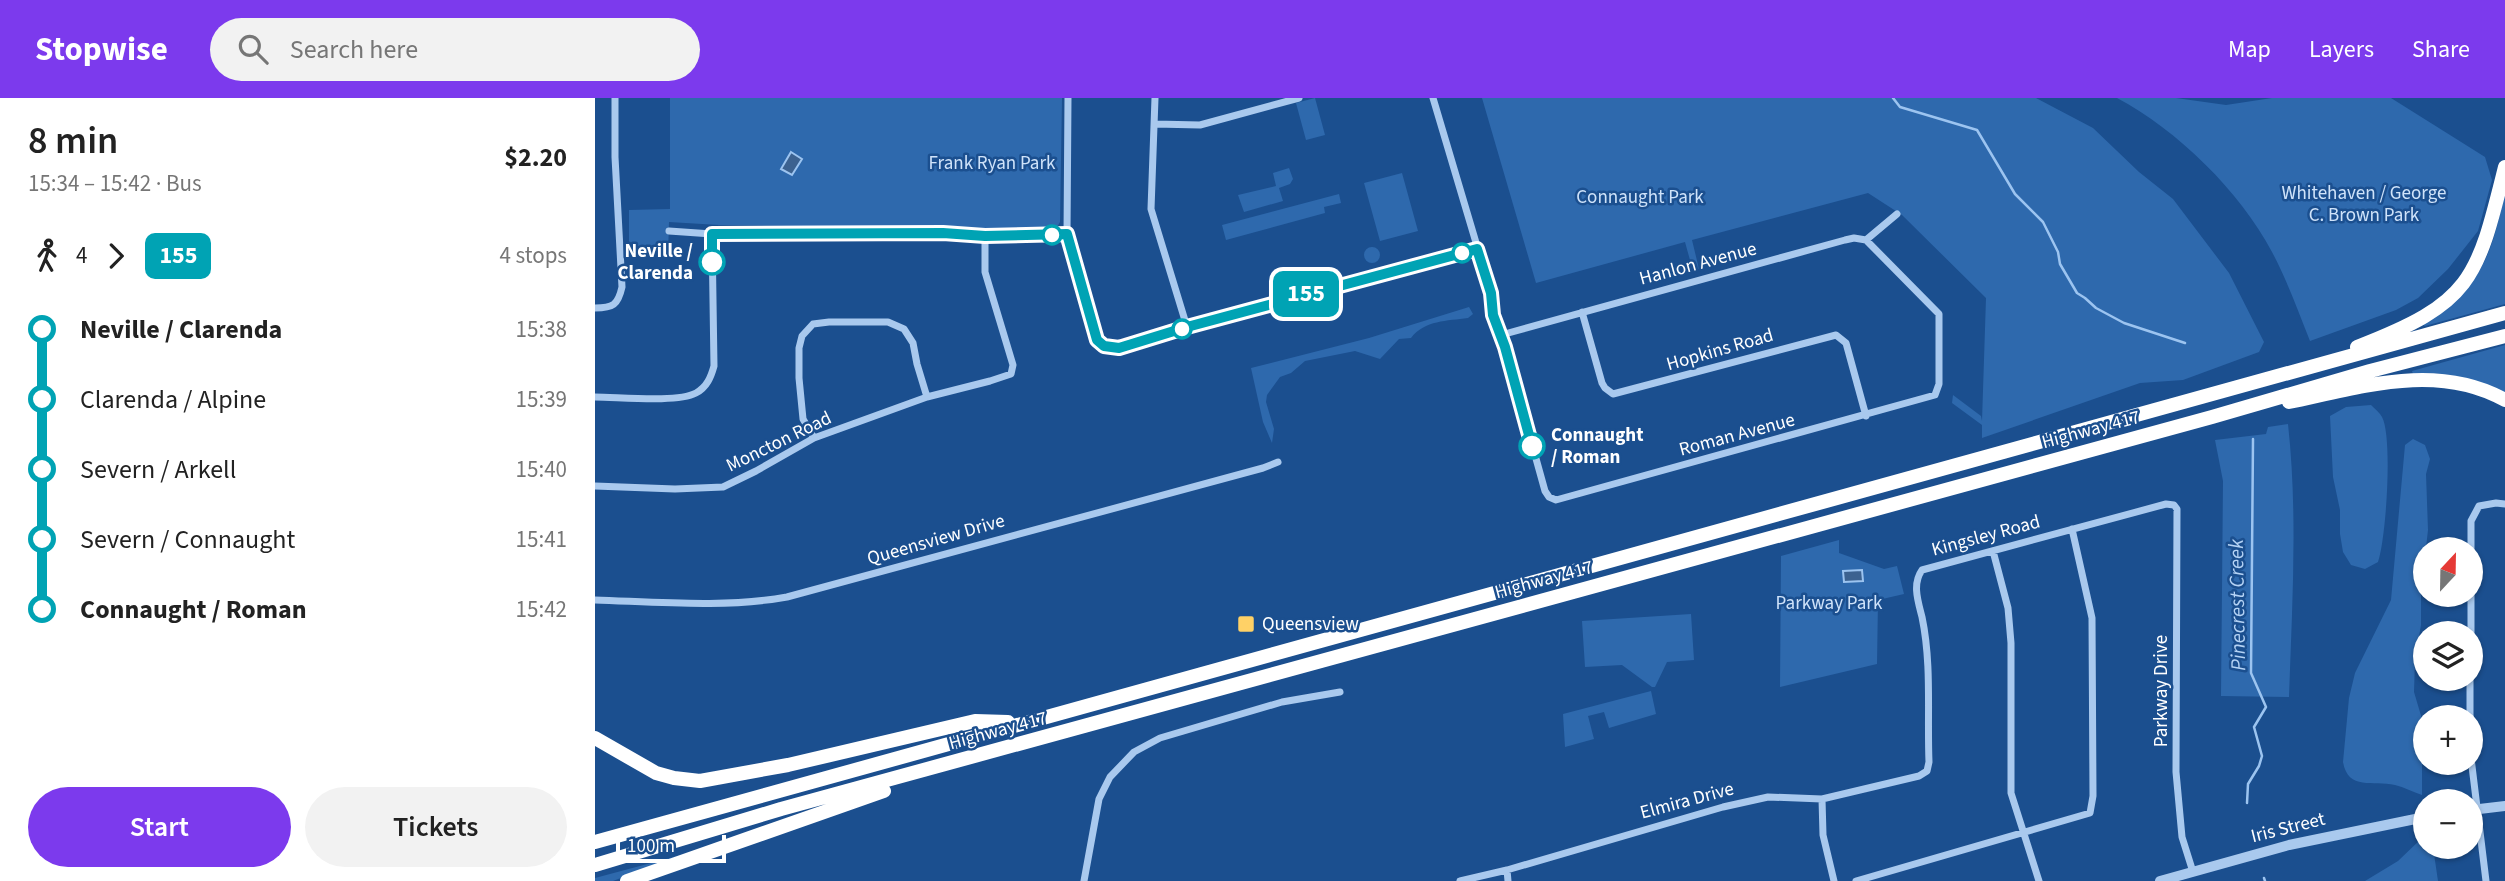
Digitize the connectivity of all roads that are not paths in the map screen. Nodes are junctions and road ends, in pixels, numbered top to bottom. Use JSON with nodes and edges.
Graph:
{"nodes":[{"id":1,"x":615,"y":98,"type":"edge"},
{"id":2,"x":1068,"y":98,"type":"edge"},
{"id":3,"x":1155,"y":98,"type":"edge"},
{"id":4,"x":1299,"y":98,"type":"edge"},
{"id":5,"x":1433,"y":98,"type":"edge"},
{"id":6,"x":1155,"y":124,"type":"junction"},
{"id":7,"x":2505,"y":167,"type":"edge"},
{"id":8,"x":1897,"y":214,"type":"dead end"},
{"id":9,"x":669,"y":231,"type":"dead end"},
{"id":10,"x":712,"y":234,"type":"junction"},
{"id":11,"x":1067,"y":234,"type":"junction"},
{"id":12,"x":985,"y":236,"type":"junction"},
{"id":13,"x":1865,"y":240,"type":"junction"},
{"id":14,"x":1477,"y":249,"type":"junction"},
{"id":15,"x":595,"y":308,"type":"edge"},
{"id":16,"x":1582,"y":312,"type":"junction"},
{"id":17,"x":2505,"y":313,"type":"edge"},
{"id":18,"x":1187,"y":327,"type":"junction"},
{"id":19,"x":1501,"y":335,"type":"junction"},
{"id":20,"x":2505,"y":336,"type":"edge"},
{"id":21,"x":2322,"y":363,"type":"junction"},
{"id":22,"x":2328,"y":388,"type":"junction"},
{"id":23,"x":595,"y":397,"type":"edge"},
{"id":24,"x":927,"y":397,"type":"junction"},
{"id":25,"x":2505,"y":400,"type":"edge"},
{"id":26,"x":1866,"y":415,"type":"junction"},
{"id":27,"x":814,"y":438,"type":"junction"},
{"id":28,"x":1278,"y":461,"type":"dead end"},
{"id":29,"x":595,"y":486,"type":"edge"},
{"id":30,"x":2505,"y":504,"type":"edge"},
{"id":31,"x":2176,"y":508,"type":"joint"},
{"id":32,"x":2072,"y":529,"type":"junction"},
{"id":33,"x":1993,"y":551,"type":"junction"},
{"id":34,"x":595,"y":600,"type":"edge"},
{"id":35,"x":2471,"y":621,"type":"edge"},
{"id":36,"x":1340,"y":692,"type":"dead end"},
{"id":37,"x":1023,"y":722,"type":"junction"},
{"id":38,"x":595,"y":738,"type":"edge"},
{"id":39,"x":997,"y":751,"type":"junction"},
{"id":40,"x":1925,"y":772,"type":"joint"},
{"id":41,"x":1822,"y":799,"type":"junction"},
{"id":42,"x":2505,"y":806,"type":"edge"},
{"id":43,"x":2483,"y":809,"type":"edge"},
{"id":44,"x":2413,"y":819,"type":"edge"},
{"id":45,"x":2023,"y":834,"type":"junction"},
{"id":46,"x":595,"y":842,"type":"edge"},
{"id":47,"x":2482,"y":859,"type":"edge"},
{"id":48,"x":595,"y":865,"type":"edge"},
{"id":49,"x":1507,"y":870,"type":"junction"},
{"id":50,"x":2193,"y":872,"type":"junction"},
{"id":51,"x":628,"y":881,"type":"edge"},
{"id":52,"x":1084,"y":881,"type":"edge"},
{"id":53,"x":1460,"y":881,"type":"edge"},
{"id":54,"x":1508,"y":881,"type":"edge"},
{"id":55,"x":1834,"y":881,"type":"edge"},
{"id":56,"x":1856,"y":881,"type":"edge"},
{"id":57,"x":2039,"y":881,"type":"edge"},
{"id":58,"x":2160,"y":881,"type":"edge"},
{"id":59,"x":2486,"y":881,"type":"edge"}],
"edges":[{"from":1,"to":15,"type":"street"},
{"from":2,"to":11,"type":"street"},
{"from":3,"to":6,"type":"street"},
{"from":4,"to":6,"type":"street"},
{"from":5,"to":14,"type":"street"},
{"from":6,"to":18,"type":"street"},
{"from":7,"to":21,"type":"highway"},
{"from":8,"to":13,"type":"street"},
{"from":9,"to":10,"type":"street"},
{"from":10,"to":12,"type":"street"},
{"from":10,"to":23,"type":"street"},
{"from":11,"to":12,"type":"street"},
{"from":11,"to":18,"type":"street"},
{"from":12,"to":24,"type":"street","name":"Moncton Road"},
{"from":13,"to":16,"type":"street","name":"Hanlon Avenue"},
{"from":13,"to":26,"type":"street","name":"Roman Avenue"},
{"from":14,"to":18,"type":"street"},
{"from":14,"to":19,"type":"street"},
{"from":16,"to":19,"type":"street","name":"Hanlon Avenue"},
{"from":16,"to":26,"type":"street","name":"Hopkins Road"},
{"from":17,"to":21,"type":"highway"},
{"from":19,"to":26,"type":"street","name":"Roman Avenue"},
{"from":20,"to":22,"type":"highway"},
{"from":21,"to":37,"type":"highway"},
{"from":22,"to":25,"type":"highway"},
{"from":22,"to":39,"type":"highway","name":"Highway 417"},
{"from":24,"to":27,"type":"street","name":"Moncton Road"},
{"from":24,"to":27,"type":"street"},
{"from":27,"to":29,"type":"street","name":"Moncton Road"},
{"from":28,"to":34,"type":"street","name":"Queensview Drive"},
{"from":30,"to":35,"type":"street"},
{"from":31,"to":32,"type":"street","name":"Kingsley Road"},
{"from":31,"to":50,"type":"street","name":"Parkway Drive"},
{"from":32,"to":33,"type":"street","name":"Kingsley Road"},
{"from":32,"to":45,"type":"street"},
{"from":33,"to":40,"type":"street","name":"Kingsley Road"},
{"from":33,"to":45,"type":"street"},
{"from":36,"to":52,"type":"street"},
{"from":37,"to":38,"type":"highway"},
{"from":37,"to":46,"type":"highway"},
{"from":39,"to":48,"type":"highway","name":"Highway 417"},
{"from":39,"to":51,"type":"highway"},
{"from":40,"to":41,"type":"street","name":"Elmira Drive"},
{"from":41,"to":49,"type":"street","name":"Elmira Drive"},
{"from":41,"to":55,"type":"street"},
{"from":42,"to":43,"type":"street"},
{"from":44,"to":50,"type":"street","name":"Iris Street"},
{"from":45,"to":56,"type":"street"},
{"from":45,"to":57,"type":"street"},
{"from":47,"to":59,"type":"street"},
{"from":49,"to":53,"type":"street","name":"Elmira Drive"},
{"from":49,"to":54,"type":"street"},
{"from":50,"to":58,"type":"street","name":"Iris Street"}]}
